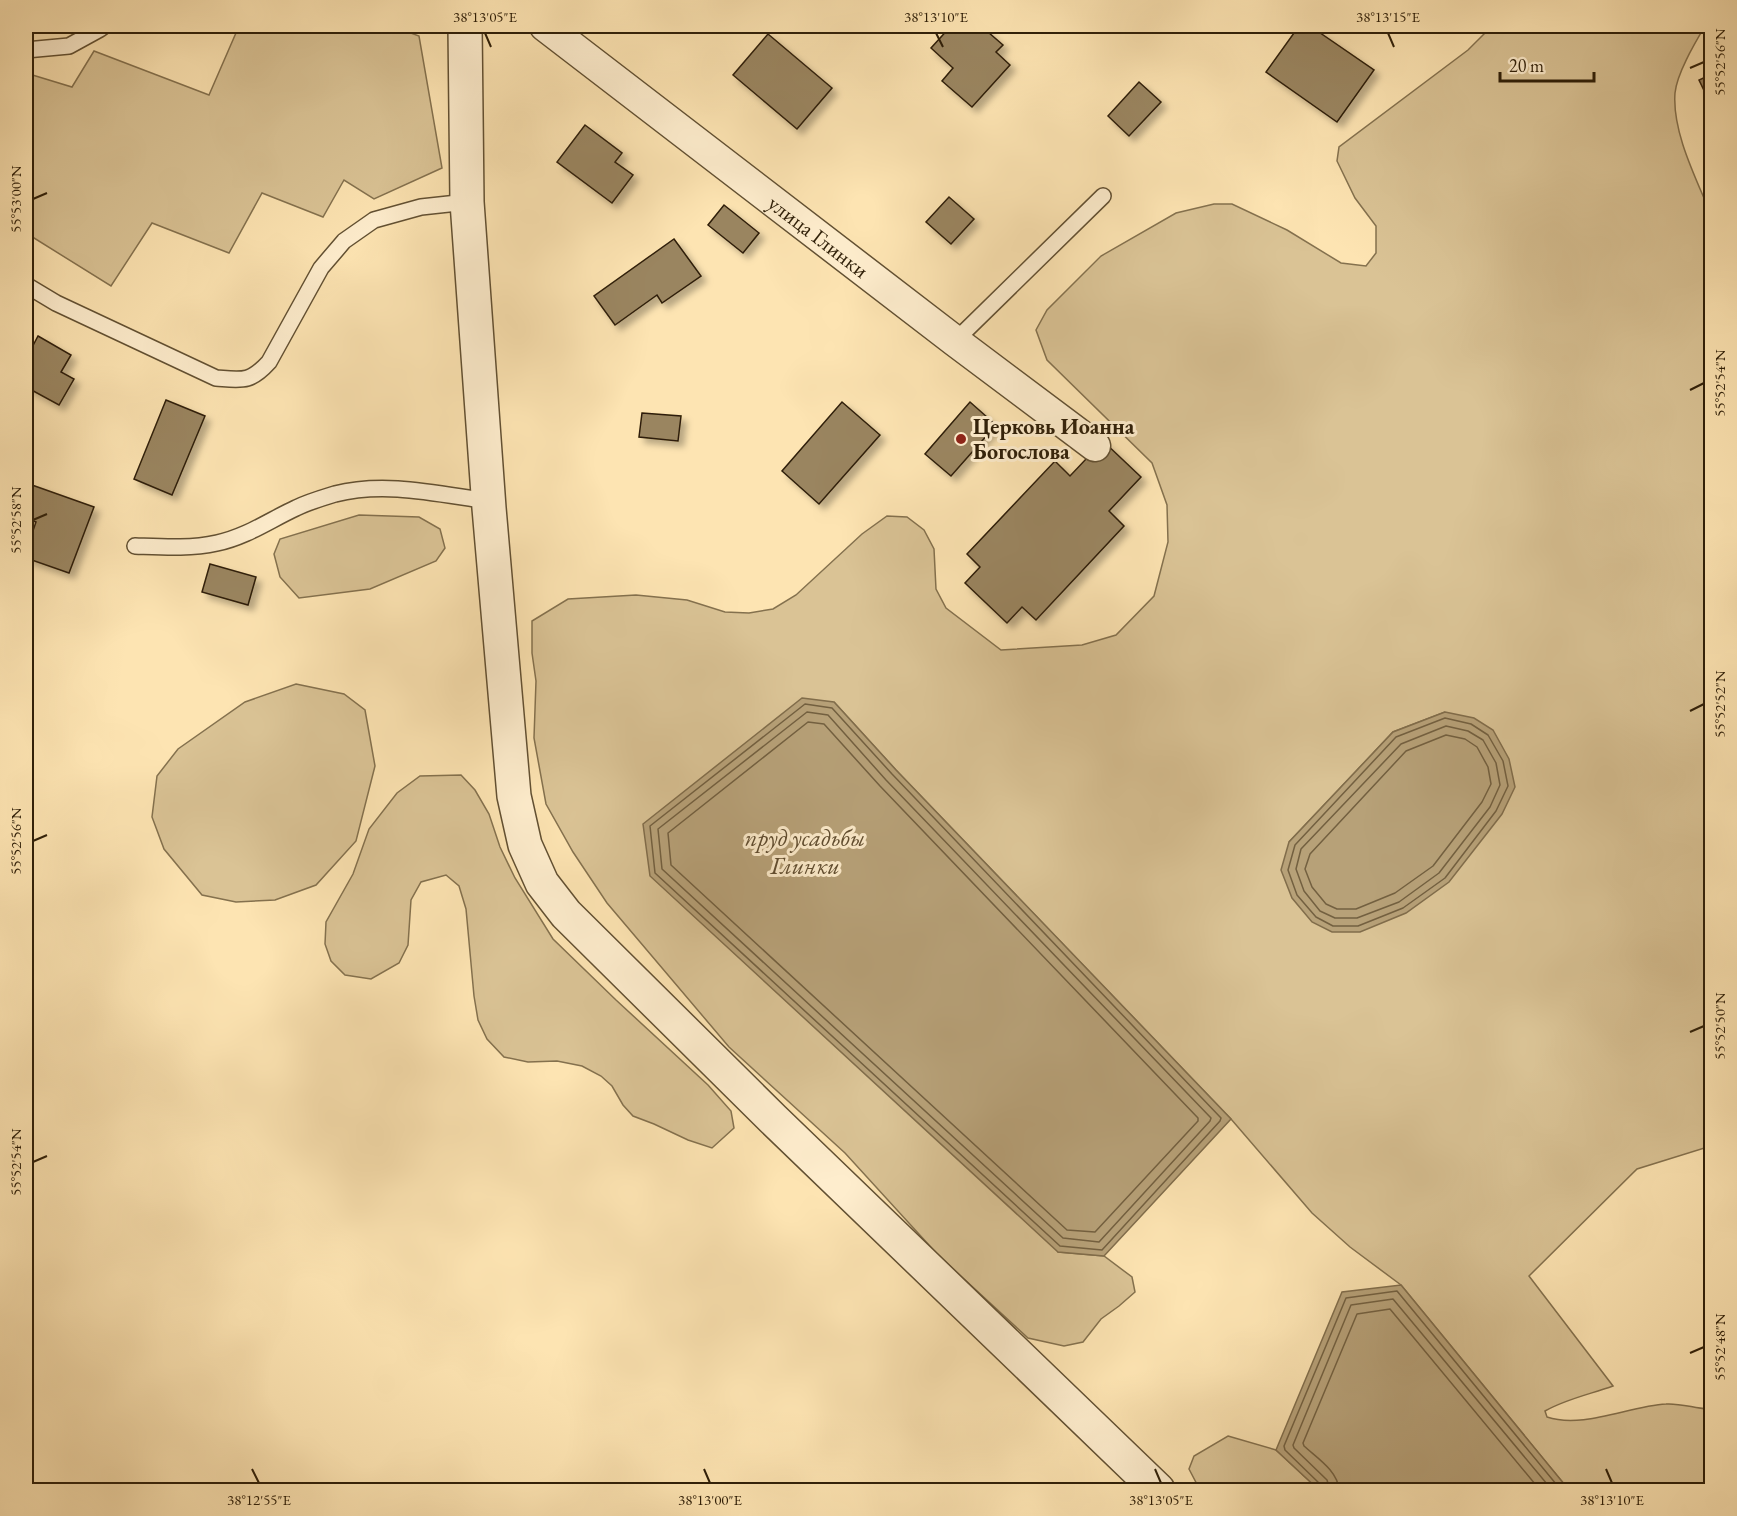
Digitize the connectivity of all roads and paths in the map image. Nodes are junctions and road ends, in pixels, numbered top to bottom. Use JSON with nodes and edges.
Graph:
{"nodes":[{"id":1,"x":104,"y":26,"type":"edge"},
{"id":2,"x":465,"y":26,"type":"edge"},
{"id":3,"x":545,"y":26,"type":"edge"},
{"id":4,"x":26,"y":50,"type":"edge"},
{"id":5,"x":1103,"y":196,"type":"dead end"},
{"id":6,"x":467,"y":202,"type":"junction"},
{"id":7,"x":26,"y":285,"type":"edge"},
{"id":8,"x":954,"y":341,"type":"junction"},
{"id":9,"x":1095,"y":446,"type":"dead end"},
{"id":10,"x":488,"y":501,"type":"junction"},
{"id":11,"x":135,"y":546,"type":"dead end"},
{"id":12,"x":1158,"y":1491,"type":"edge"}],
"edges":[{"from":1,"to":4,"type":"lane"},
{"from":2,"to":6,"type":"street"},
{"from":3,"to":8,"type":"street","name":"улица Глинки"},
{"from":5,"to":8,"type":"lane"},
{"from":6,"to":7,"type":"lane"},
{"from":6,"to":10,"type":"street"},
{"from":8,"to":9,"type":"street","name":"улица Глинки"},
{"from":10,"to":11,"type":"lane"},
{"from":10,"to":12,"type":"street"}]}
